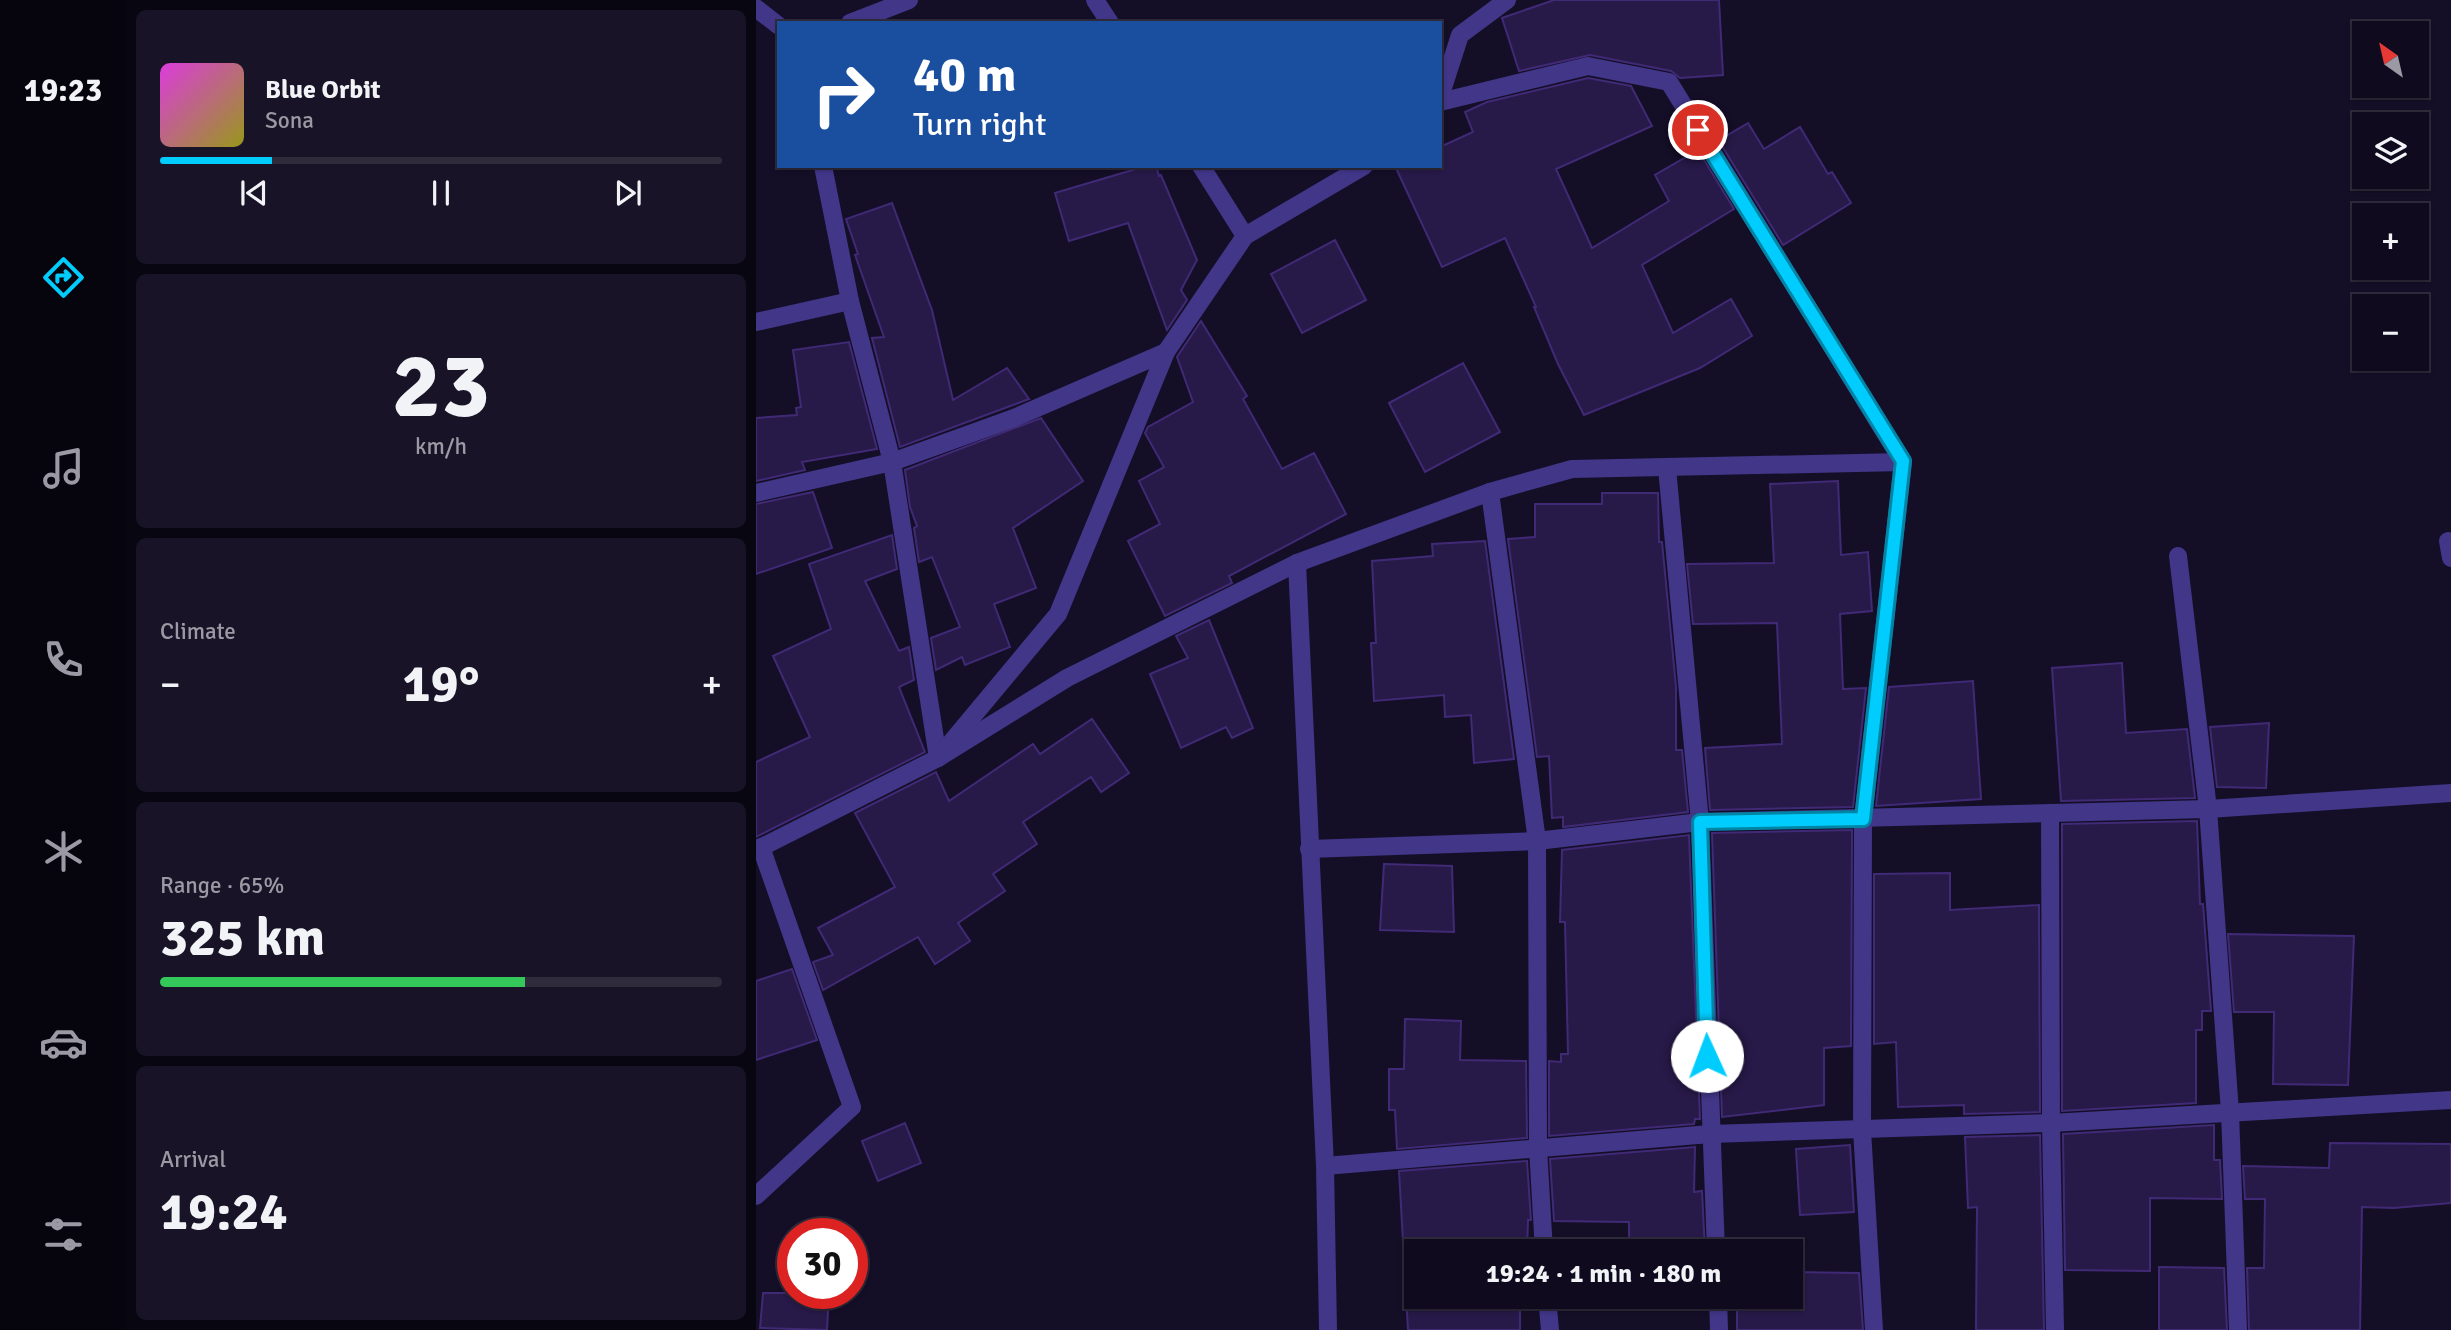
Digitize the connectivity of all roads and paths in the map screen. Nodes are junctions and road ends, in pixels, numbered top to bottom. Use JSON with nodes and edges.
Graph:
{"nodes":[{"id":1,"x":909,"y":0,"type":"edge"},
{"id":2,"x":1507,"y":0,"type":"edge"},
{"id":3,"x":1099,"y":1,"type":"edge"},
{"id":4,"x":756,"y":8,"type":"edge"},
{"id":5,"x":855,"y":21,"type":"edge"},
{"id":6,"x":1109,"y":21,"type":"edge"},
{"id":7,"x":777,"y":24,"type":"edge"},
{"id":8,"x":1442,"y":93,"type":"edge"},
{"id":9,"x":1442,"y":99,"type":"edge"},
{"id":10,"x":823,"y":168,"type":"edge"},
{"id":11,"x":1202,"y":168,"type":"edge"},
{"id":12,"x":1361,"y":168,"type":"edge"},
{"id":13,"x":1245,"y":236,"type":"junction"},
{"id":14,"x":850,"y":302,"type":"junction"},
{"id":15,"x":756,"y":322,"type":"edge"},
{"id":16,"x":1166,"y":352,"type":"junction"},
{"id":17,"x":1903,"y":461,"type":"junction"},
{"id":18,"x":892,"y":462,"type":"junction"},
{"id":19,"x":1667,"y":468,"type":"junction"},
{"id":20,"x":1490,"y":492,"type":"junction"},
{"id":21,"x":756,"y":493,"type":"edge"},
{"id":22,"x":2178,"y":556,"type":"dead end"},
{"id":23,"x":1297,"y":563,"type":"junction"},
{"id":24,"x":938,"y":758,"type":"junction"},
{"id":25,"x":2451,"y":793,"type":"edge"},
{"id":26,"x":2208,"y":809,"type":"junction"},
{"id":27,"x":2050,"y":813,"type":"junction"},
{"id":28,"x":1863,"y":819,"type":"junction"},
{"id":29,"x":1700,"y":822,"type":"junction"},
{"id":30,"x":1537,"y":841,"type":"junction"},
{"id":31,"x":759,"y":849,"type":"edge"},
{"id":32,"x":1309,"y":849,"type":"junction"},
{"id":33,"x":2451,"y":1100,"type":"edge"},
{"id":34,"x":2230,"y":1112,"type":"junction"},
{"id":35,"x":2051,"y":1124,"type":"junction"},
{"id":36,"x":1862,"y":1130,"type":"junction"},
{"id":37,"x":1710,"y":1134,"type":"junction"},
{"id":38,"x":1538,"y":1148,"type":"junction"},
{"id":39,"x":1325,"y":1166,"type":"junction"},
{"id":40,"x":756,"y":1196,"type":"edge"},
{"id":41,"x":1543,"y":1239,"type":"edge"},
{"id":42,"x":1715,"y":1239,"type":"edge"},
{"id":43,"x":1548,"y":1309,"type":"edge"},
{"id":44,"x":1719,"y":1309,"type":"edge"},
{"id":45,"x":1328,"y":1330,"type":"edge"},
{"id":46,"x":1549,"y":1330,"type":"edge"},
{"id":47,"x":1720,"y":1330,"type":"edge"},
{"id":48,"x":1874,"y":1330,"type":"edge"},
{"id":49,"x":2055,"y":1330,"type":"edge"},
{"id":50,"x":2238,"y":1330,"type":"edge"}],
"edges":[{"from":1,"to":5,"type":"street"},
{"from":2,"to":8,"type":"street"},
{"from":3,"to":6,"type":"street"},
{"from":4,"to":7,"type":"street"},
{"from":9,"to":17,"type":"street"},
{"from":10,"to":14,"type":"street"},
{"from":11,"to":13,"type":"street"},
{"from":12,"to":13,"type":"street"},
{"from":13,"to":16,"type":"street"},
{"from":14,"to":15,"type":"street"},
{"from":14,"to":18,"type":"street"},
{"from":16,"to":18,"type":"street"},
{"from":16,"to":24,"type":"street"},
{"from":17,"to":19,"type":"street"},
{"from":17,"to":28,"type":"street"},
{"from":18,"to":21,"type":"street"},
{"from":18,"to":24,"type":"street"},
{"from":19,"to":20,"type":"street"},
{"from":19,"to":29,"type":"street"},
{"from":20,"to":23,"type":"street"},
{"from":20,"to":30,"type":"street"},
{"from":22,"to":26,"type":"street"},
{"from":23,"to":24,"type":"street"},
{"from":23,"to":32,"type":"street"},
{"from":24,"to":31,"type":"street"},
{"from":25,"to":26,"type":"street"},
{"from":26,"to":27,"type":"street"},
{"from":26,"to":34,"type":"street"},
{"from":27,"to":28,"type":"street"},
{"from":27,"to":35,"type":"street"},
{"from":28,"to":29,"type":"street"},
{"from":28,"to":36,"type":"street"},
{"from":29,"to":30,"type":"street"},
{"from":29,"to":37,"type":"street"},
{"from":30,"to":32,"type":"street"},
{"from":30,"to":38,"type":"street"},
{"from":31,"to":40,"type":"street"},
{"from":32,"to":39,"type":"street"},
{"from":33,"to":34,"type":"street"},
{"from":34,"to":35,"type":"street"},
{"from":34,"to":50,"type":"street"},
{"from":35,"to":36,"type":"street"},
{"from":35,"to":49,"type":"street"},
{"from":36,"to":37,"type":"street"},
{"from":36,"to":48,"type":"street"},
{"from":37,"to":38,"type":"street"},
{"from":37,"to":42,"type":"street"},
{"from":38,"to":39,"type":"street"},
{"from":38,"to":41,"type":"street"},
{"from":39,"to":45,"type":"street"},
{"from":43,"to":46,"type":"street"},
{"from":44,"to":47,"type":"street"}]}
